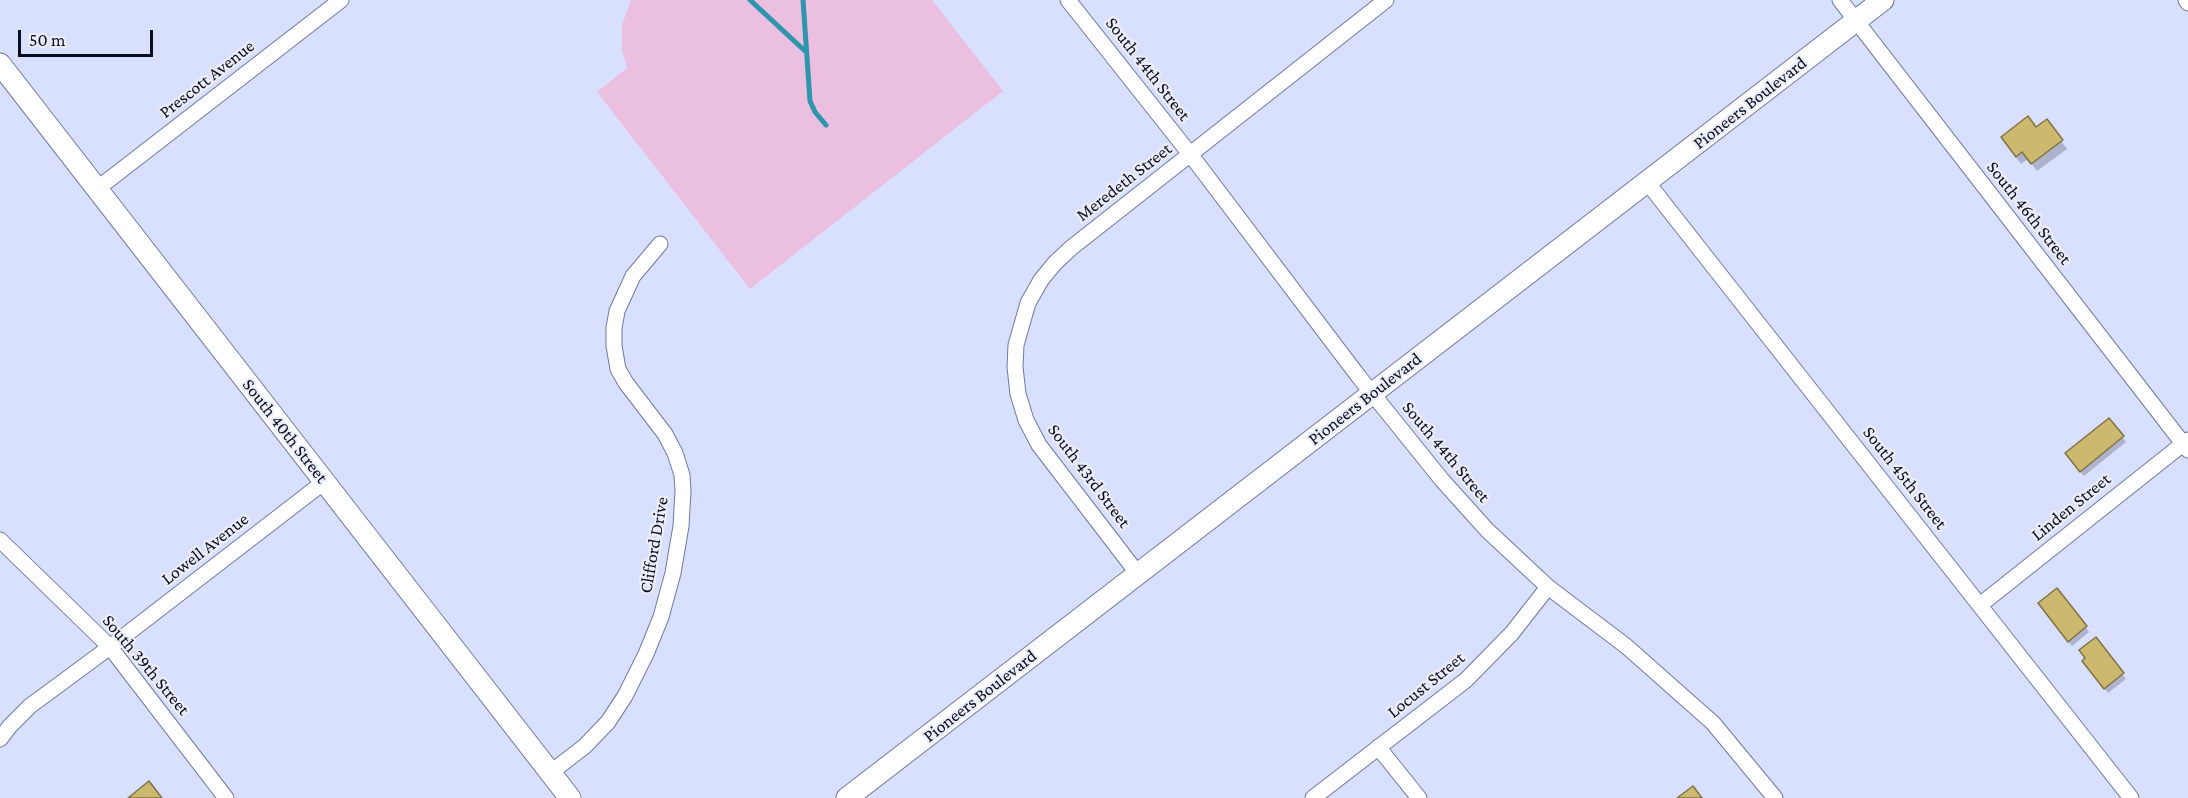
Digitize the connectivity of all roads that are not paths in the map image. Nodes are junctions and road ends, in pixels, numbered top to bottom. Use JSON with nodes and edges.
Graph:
{"nodes":[{"id":1,"x":341,"y":0,"type":"edge"},
{"id":2,"x":1068,"y":0,"type":"edge"},
{"id":3,"x":1386,"y":0,"type":"edge"},
{"id":4,"x":1840,"y":0,"type":"edge"},
{"id":5,"x":1883,"y":0,"type":"edge"},
{"id":6,"x":1856,"y":21,"type":"junction"},
{"id":7,"x":1,"y":68,"type":"edge"},
{"id":8,"x":1190,"y":154,"type":"junction"},
{"id":9,"x":1647,"y":182,"type":"junction"},
{"id":10,"x":97,"y":189,"type":"junction"},
{"id":11,"x":660,"y":244,"type":"dead end"},
{"id":12,"x":1021,"y":324,"type":"joint"},
{"id":13,"x":1373,"y":394,"type":"junction"},
{"id":14,"x":2186,"y":444,"type":"edge"},
{"id":15,"x":324,"y":482,"type":"junction"},
{"id":16,"x":0,"y":540,"type":"edge"},
{"id":17,"x":1138,"y":574,"type":"junction"},
{"id":18,"x":1548,"y":587,"type":"junction"},
{"id":19,"x":1980,"y":605,"type":"junction"},
{"id":20,"x":110,"y":647,"type":"junction"},
{"id":21,"x":0,"y":739,"type":"edge"},
{"id":22,"x":1378,"y":747,"type":"junction"},
{"id":23,"x":550,"y":773,"type":"junction"},
{"id":24,"x":226,"y":798,"type":"edge"},
{"id":25,"x":570,"y":798,"type":"edge"},
{"id":26,"x":847,"y":798,"type":"edge"},
{"id":27,"x":1312,"y":798,"type":"edge"},
{"id":28,"x":1419,"y":798,"type":"edge"},
{"id":29,"x":1775,"y":798,"type":"edge"},
{"id":30,"x":2132,"y":798,"type":"edge"}],
"edges":[{"from":1,"to":10,"type":"street","name":"Prescott Avenue"},
{"from":2,"to":8,"type":"street","name":"South 44th Street"},
{"from":3,"to":8,"type":"street","name":"Meredeth Street"},
{"from":4,"to":6,"type":"street","name":"South 46th Street"},
{"from":5,"to":6,"type":"main road","name":"Pioneers Boulevard"},
{"from":6,"to":9,"type":"main road","name":"Pioneers Boulevard"},
{"from":6,"to":14,"type":"street","name":"South 46th Street"},
{"from":7,"to":10,"type":"main road","name":"South 40th Street"},
{"from":8,"to":12,"type":"street","name":"Meredeth Street"},
{"from":8,"to":13,"type":"street","name":"South 44th Street"},
{"from":9,"to":13,"type":"main road","name":"Pioneers Boulevard"},
{"from":9,"to":19,"type":"street","name":"South 45th Street"},
{"from":10,"to":15,"type":"main road","name":"South 40th Street"},
{"from":11,"to":23,"type":"street","name":"Clifford Drive"},
{"from":12,"to":17,"type":"street","name":"South 43rd Street"},
{"from":13,"to":17,"type":"main road","name":"Pioneers Boulevard"},
{"from":13,"to":18,"type":"street","name":"South 44th Street"},
{"from":14,"to":19,"type":"street","name":"Linden Street"},
{"from":15,"to":20,"type":"street","name":"Lowell Avenue"},
{"from":15,"to":23,"type":"main road","name":"South 40th Street"},
{"from":16,"to":20,"type":"street","name":"South 39th Street"},
{"from":17,"to":26,"type":"main road","name":"Pioneers Boulevard"},
{"from":18,"to":22,"type":"street","name":"Locust Street"},
{"from":18,"to":29,"type":"street","name":"South 44th Street"},
{"from":19,"to":30,"type":"street","name":"South 45th Street"},
{"from":20,"to":21,"type":"street","name":"Lowell Avenue"},
{"from":20,"to":24,"type":"street","name":"South 39th Street"},
{"from":22,"to":27,"type":"street","name":"Locust Street"},
{"from":22,"to":28,"type":"street"},
{"from":23,"to":25,"type":"main road","name":"South 40th Street"}]}
